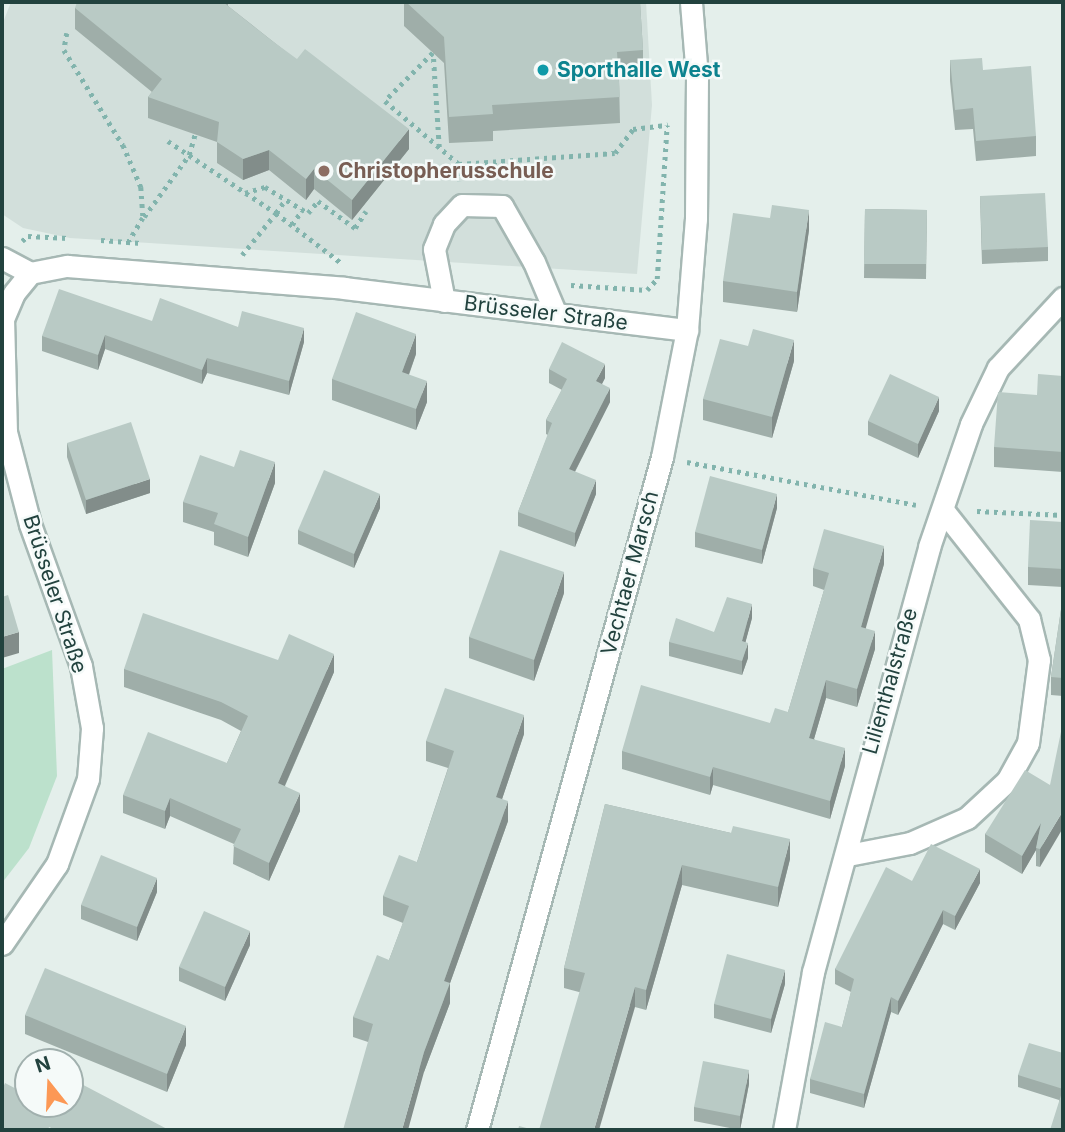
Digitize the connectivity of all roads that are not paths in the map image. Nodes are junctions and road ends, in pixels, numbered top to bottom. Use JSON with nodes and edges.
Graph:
{"nodes":[{"id":1,"x":691,"y":2,"type":"edge"},
{"id":2,"x":6,"y":253,"type":"edge"},
{"id":3,"x":30,"y":273,"type":"junction"},
{"id":4,"x":1063,"y":299,"type":"edge"},
{"id":5,"x":444,"y":301,"type":"junction"},
{"id":6,"x":555,"y":312,"type":"junction"},
{"id":7,"x":687,"y":330,"type":"junction"},
{"id":8,"x":943,"y":510,"type":"junction"},
{"id":9,"x":848,"y":855,"type":"junction"},
{"id":10,"x":2,"y":944,"type":"edge"},
{"id":11,"x":477,"y":1130,"type":"edge"},
{"id":12,"x":784,"y":1130,"type":"edge"}],
"edges":[{"from":1,"to":7,"type":"street","name":"Vechtaer Marsch"},
{"from":2,"to":3,"type":"street"},
{"from":3,"to":5,"type":"street","name":"Brüsseler Straße"},
{"from":3,"to":10,"type":"street","name":"Brüsseler Straße"},
{"from":4,"to":8,"type":"street","name":"Lilienthalstraße"},
{"from":5,"to":6,"type":"street","name":"Brüsseler Straße"},
{"from":5,"to":6,"type":"street"},
{"from":6,"to":7,"type":"street","name":"Brüsseler Straße"},
{"from":7,"to":11,"type":"street","name":"Vechtaer Marsch"},
{"from":8,"to":9,"type":"street","name":"Lilienthalstraße"},
{"from":8,"to":9,"type":"street"},
{"from":9,"to":12,"type":"street","name":"Lilienthalstraße"}]}
